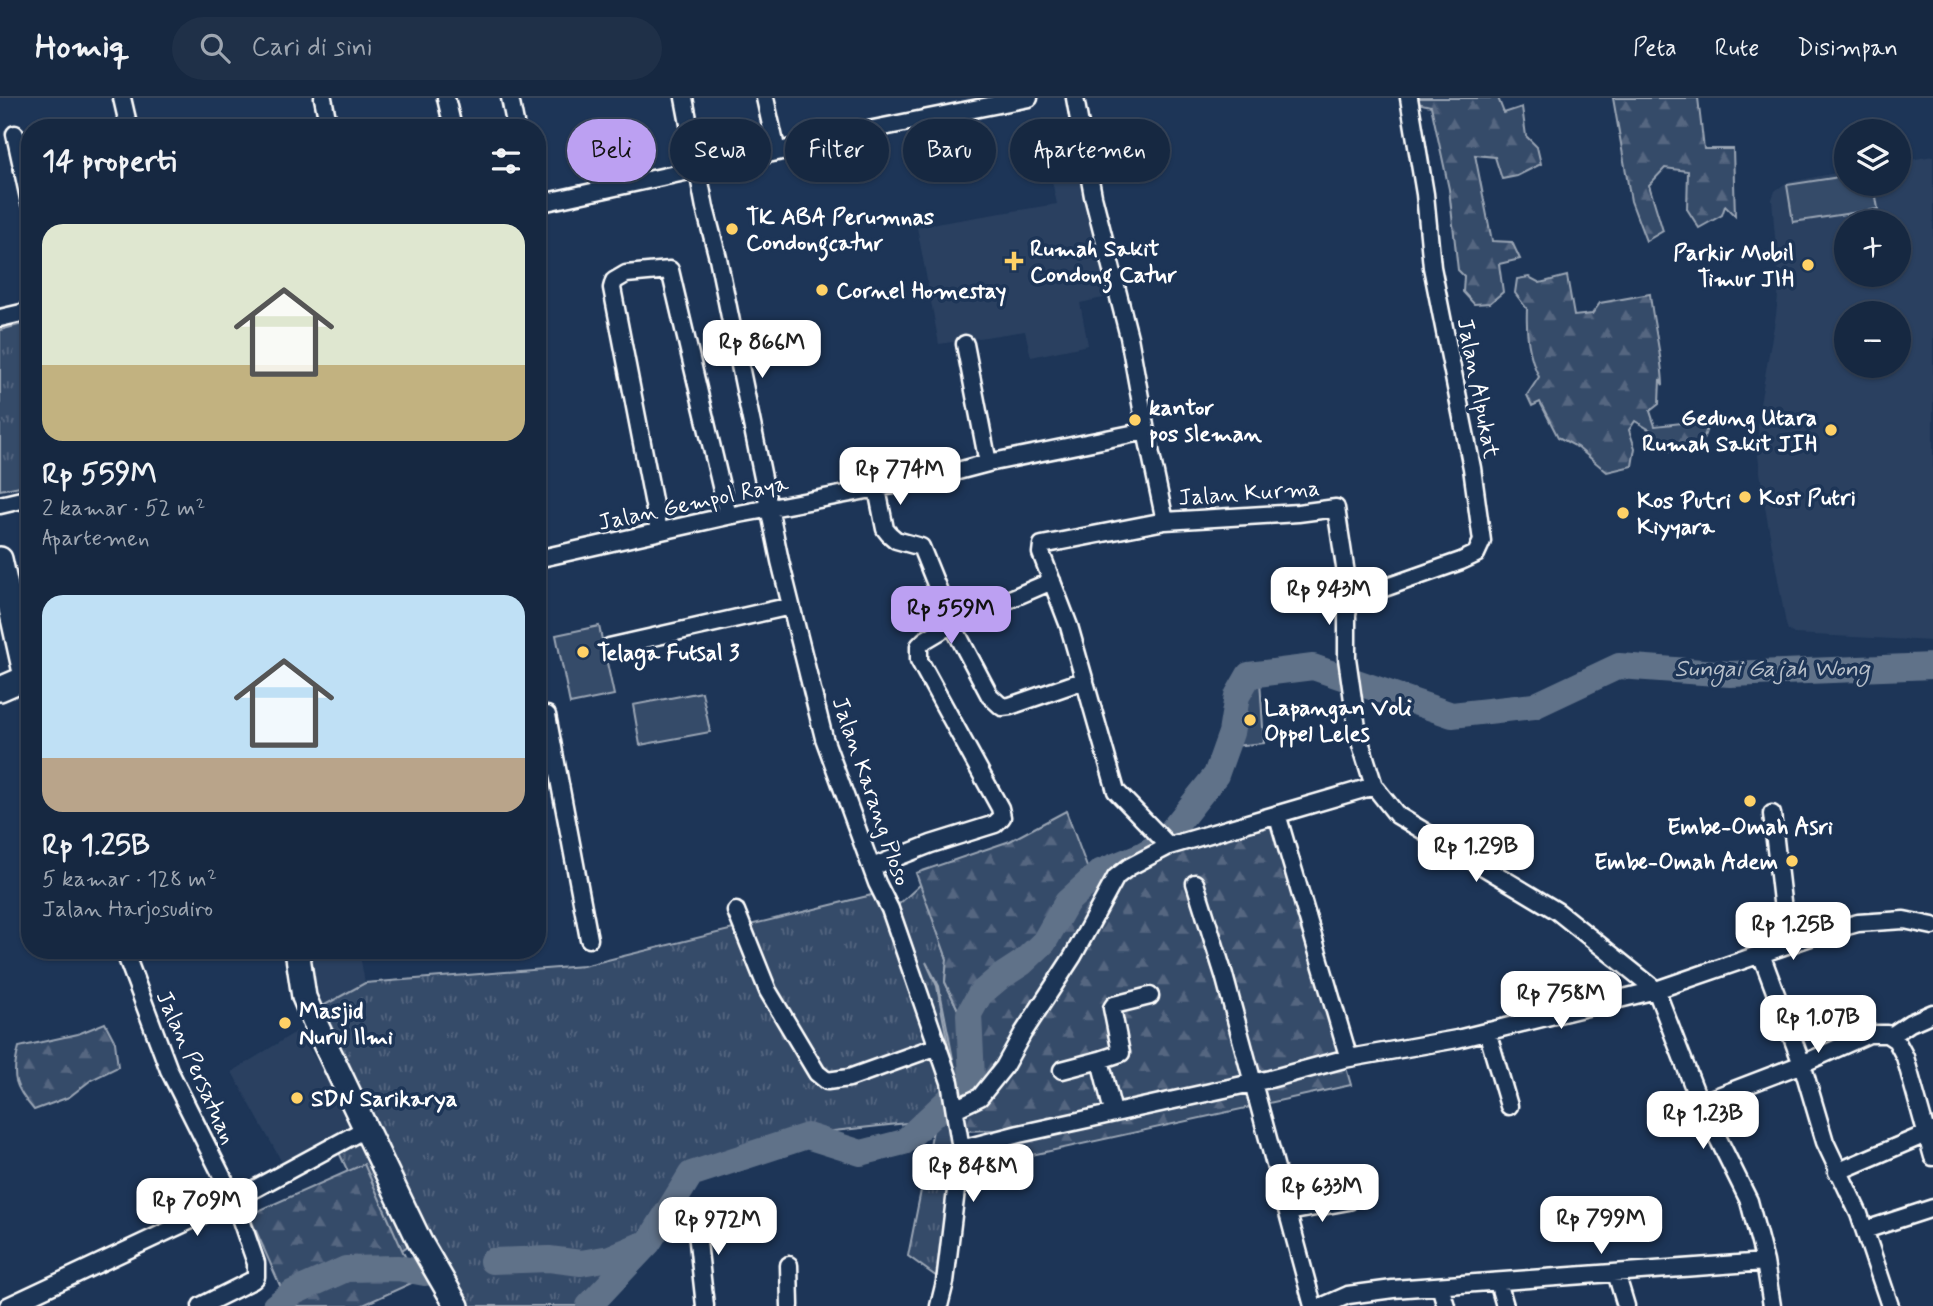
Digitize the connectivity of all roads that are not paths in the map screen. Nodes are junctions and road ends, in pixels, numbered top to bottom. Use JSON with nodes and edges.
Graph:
{"nodes":[{"id":1,"x":122,"y":98,"type":"edge"},
{"id":2,"x":323,"y":98,"type":"edge"},
{"id":3,"x":446,"y":98,"type":"edge"},
{"id":4,"x":510,"y":98,"type":"edge"},
{"id":5,"x":684,"y":98,"type":"edge"},
{"id":6,"x":765,"y":98,"type":"edge"},
{"id":7,"x":1075,"y":98,"type":"edge"},
{"id":8,"x":1409,"y":98,"type":"edge"},
{"id":9,"x":1018,"y":99,"type":"edge"},
{"id":10,"x":127,"y":119,"type":"edge"},
{"id":11,"x":326,"y":119,"type":"edge"},
{"id":12,"x":451,"y":119,"type":"edge"},
{"id":13,"x":514,"y":119,"type":"edge"},
{"id":14,"x":688,"y":119,"type":"edge"},
{"id":15,"x":15,"y":134,"type":"dead end"},
{"id":16,"x":778,"y":152,"type":"junction"},
{"id":17,"x":771,"y":153,"type":"edge"},
{"id":18,"x":21,"y":162,"type":"edge"},
{"id":19,"x":670,"y":176,"type":"edge"},
{"id":20,"x":700,"y":182,"type":"edge"},
{"id":21,"x":546,"y":202,"type":"edge"},
{"id":22,"x":21,"y":314,"type":"edge"},
{"id":23,"x":0,"y":318,"type":"edge"},
{"id":24,"x":965,"y":344,"type":"dead end"},
{"id":25,"x":1146,"y":431,"type":"junction"},
{"id":26,"x":988,"y":463,"type":"junction"},
{"id":27,"x":877,"y":489,"type":"junction"},
{"id":28,"x":21,"y":500,"type":"edge"},
{"id":29,"x":0,"y":505,"type":"edge"},
{"id":30,"x":770,"y":509,"type":"junction"},
{"id":31,"x":728,"y":516,"type":"junction"},
{"id":32,"x":1165,"y":521,"type":"junction"},
{"id":33,"x":659,"y":531,"type":"junction"},
{"id":34,"x":546,"y":557,"type":"edge"},
{"id":35,"x":0,"y":559,"type":"edge"},
{"id":36,"x":1052,"y":581,"type":"junction"},
{"id":37,"x":1350,"y":600,"type":"junction"},
{"id":38,"x":792,"y":606,"type":"junction"},
{"id":39,"x":952,"y":624,"type":"junction"},
{"id":40,"x":21,"y":647,"type":"edge"},
{"id":41,"x":609,"y":648,"type":"dead end"},
{"id":42,"x":1085,"y":680,"type":"junction"},
{"id":43,"x":21,"y":682,"type":"edge"},
{"id":44,"x":0,"y":689,"type":"edge"},
{"id":45,"x":547,"y":715,"type":"dead end"},
{"id":46,"x":1374,"y":786,"type":"junction"},
{"id":47,"x":1277,"y":814,"type":"junction"},
{"id":48,"x":1772,"y":814,"type":"dead end"},
{"id":49,"x":1163,"y":840,"type":"junction"},
{"id":50,"x":872,"y":867,"type":"junction"},
{"id":51,"x":1195,"y":883,"type":"dead end"},
{"id":52,"x":736,"y":911,"type":"dead end"},
{"id":53,"x":1933,"y":926,"type":"edge"},
{"id":54,"x":589,"y":939,"type":"dead end"},
{"id":55,"x":1787,"y":945,"type":"junction"},
{"id":56,"x":1761,"y":954,"type":"junction"},
{"id":57,"x":127,"y":959,"type":"edge"},
{"id":58,"x":298,"y":959,"type":"edge"},
{"id":59,"x":1656,"y":990,"type":"junction"},
{"id":60,"x":1150,"y":996,"type":"dead end"},
{"id":61,"x":1933,"y":1013,"type":"edge"},
{"id":62,"x":1487,"y":1031,"type":"junction"},
{"id":63,"x":1891,"y":1036,"type":"junction"},
{"id":64,"x":938,"y":1046,"type":"junction"},
{"id":65,"x":1347,"y":1052,"type":"dead end"},
{"id":66,"x":1100,"y":1060,"type":"junction"},
{"id":67,"x":1802,"y":1064,"type":"junction"},
{"id":68,"x":1062,"y":1070,"type":"dead end"},
{"id":69,"x":1252,"y":1082,"type":"junction"},
{"id":70,"x":1700,"y":1103,"type":"junction"},
{"id":71,"x":955,"y":1104,"type":"junction"},
{"id":72,"x":1509,"y":1106,"type":"dead end"},
{"id":73,"x":1113,"y":1112,"type":"junction"},
{"id":74,"x":365,"y":1129,"type":"junction"},
{"id":75,"x":1930,"y":1132,"type":"edge"},
{"id":76,"x":961,"y":1149,"type":"junction"},
{"id":77,"x":1933,"y":1157,"type":"edge"},
{"id":78,"x":1837,"y":1172,"type":"junction"},
{"id":79,"x":234,"y":1200,"type":"junction"},
{"id":80,"x":1349,"y":1201,"type":"dead end"},
{"id":81,"x":1933,"y":1208,"type":"edge"},
{"id":82,"x":1288,"y":1212,"type":"junction"},
{"id":83,"x":695,"y":1214,"type":"dead end"},
{"id":84,"x":1865,"y":1230,"type":"junction"},
{"id":85,"x":1765,"y":1262,"type":"junction"},
{"id":86,"x":789,"y":1265,"type":"dead end"},
{"id":87,"x":1616,"y":1273,"type":"junction"},
{"id":88,"x":1498,"y":1282,"type":"junction"},
{"id":89,"x":1440,"y":1286,"type":"junction"},
{"id":90,"x":210,"y":1304,"type":"edge"},
{"id":91,"x":8,"y":1306,"type":"edge"},
{"id":92,"x":457,"y":1306,"type":"edge"},
{"id":93,"x":705,"y":1306,"type":"edge"},
{"id":94,"x":790,"y":1306,"type":"edge"},
{"id":95,"x":939,"y":1306,"type":"edge"},
{"id":96,"x":1313,"y":1306,"type":"edge"},
{"id":97,"x":1323,"y":1306,"type":"edge"},
{"id":98,"x":1446,"y":1306,"type":"edge"},
{"id":99,"x":1505,"y":1306,"type":"edge"},
{"id":100,"x":1626,"y":1306,"type":"edge"},
{"id":101,"x":1772,"y":1306,"type":"edge"},
{"id":102,"x":1890,"y":1306,"type":"edge"}],
"edges":[{"from":1,"to":10,"type":"street"},
{"from":2,"to":11,"type":"street"},
{"from":3,"to":12,"type":"street"},
{"from":4,"to":13,"type":"street"},
{"from":5,"to":14,"type":"street","name":"Jalan Karang Ploso"},
{"from":6,"to":16,"type":"street"},
{"from":7,"to":25,"type":"street"},
{"from":8,"to":37,"type":"street","name":"Jalan Alpukat"},
{"from":9,"to":16,"type":"street"},
{"from":15,"to":18,"type":"street"},
{"from":16,"to":17,"type":"street"},
{"from":19,"to":21,"type":"street"},
{"from":20,"to":30,"type":"street","name":"Jalan Karang Ploso"},
{"from":22,"to":23,"type":"street"},
{"from":24,"to":26,"type":"street"},
{"from":25,"to":26,"type":"street","name":"Jalan Gempol Raya"},
{"from":25,"to":32,"type":"street"},
{"from":26,"to":27,"type":"street","name":"Jalan Gempol Raya"},
{"from":27,"to":30,"type":"street","name":"Jalan Gempol Raya"},
{"from":27,"to":39,"type":"street"},
{"from":28,"to":29,"type":"street"},
{"from":30,"to":31,"type":"street","name":"Jalan Gempol Raya"},
{"from":30,"to":38,"type":"street","name":"Jalan Karang Ploso"},
{"from":31,"to":33,"type":"street","name":"Jalan Gempol Raya"},
{"from":31,"to":33,"type":"street"},
{"from":32,"to":36,"type":"street","name":"Jalan Kurma"},
{"from":32,"to":37,"type":"street","name":"Jalan Kurma"},
{"from":33,"to":34,"type":"street","name":"Jalan Gempol Raya"},
{"from":35,"to":40,"type":"street"},
{"from":36,"to":39,"type":"street"},
{"from":36,"to":42,"type":"street"},
{"from":37,"to":46,"type":"street"},
{"from":38,"to":41,"type":"street"},
{"from":38,"to":50,"type":"street","name":"Jalan Karang Ploso"},
{"from":39,"to":42,"type":"street"},
{"from":39,"to":50,"type":"street"},
{"from":42,"to":49,"type":"street"},
{"from":43,"to":44,"type":"street"},
{"from":45,"to":54,"type":"street"},
{"from":46,"to":47,"type":"street"},
{"from":46,"to":59,"type":"street"},
{"from":47,"to":49,"type":"street"},
{"from":47,"to":65,"type":"street"},
{"from":48,"to":55,"type":"street"},
{"from":49,"to":71,"type":"street"},
{"from":50,"to":64,"type":"street","name":"Jalan Karang Ploso"},
{"from":51,"to":69,"type":"street"},
{"from":52,"to":64,"type":"street"},
{"from":53,"to":55,"type":"street"},
{"from":55,"to":56,"type":"street"},
{"from":56,"to":59,"type":"street"},
{"from":56,"to":67,"type":"street"},
{"from":57,"to":79,"type":"street","name":"Jalan Persatuan"},
{"from":58,"to":74,"type":"street"},
{"from":59,"to":62,"type":"street"},
{"from":59,"to":70,"type":"street"},
{"from":60,"to":66,"type":"street"},
{"from":61,"to":63,"type":"street"},
{"from":62,"to":69,"type":"street"},
{"from":62,"to":72,"type":"street"},
{"from":63,"to":67,"type":"street"},
{"from":63,"to":75,"type":"street"},
{"from":64,"to":71,"type":"street","name":"Jalan Karang Ploso"},
{"from":66,"to":68,"type":"street"},
{"from":66,"to":73,"type":"street"},
{"from":67,"to":70,"type":"street"},
{"from":67,"to":78,"type":"street"},
{"from":69,"to":73,"type":"street"},
{"from":69,"to":82,"type":"street"},
{"from":70,"to":85,"type":"street"},
{"from":71,"to":76,"type":"street","name":"Jalan Karang Ploso"},
{"from":73,"to":76,"type":"street"},
{"from":74,"to":79,"type":"street"},
{"from":74,"to":92,"type":"street"},
{"from":75,"to":77,"type":"street"},
{"from":75,"to":78,"type":"street"},
{"from":76,"to":95,"type":"street","name":"Jalan Karang Ploso"},
{"from":78,"to":84,"type":"street"},
{"from":79,"to":90,"type":"street","name":"Jalan Persatuan"},
{"from":79,"to":91,"type":"street"},
{"from":80,"to":82,"type":"street"},
{"from":81,"to":84,"type":"street"},
{"from":82,"to":96,"type":"street"},
{"from":83,"to":93,"type":"street"},
{"from":84,"to":102,"type":"street"},
{"from":85,"to":87,"type":"street"},
{"from":85,"to":101,"type":"street"},
{"from":86,"to":94,"type":"street"},
{"from":87,"to":88,"type":"street"},
{"from":87,"to":100,"type":"street"},
{"from":88,"to":89,"type":"street"},
{"from":88,"to":99,"type":"street"},
{"from":89,"to":97,"type":"street"},
{"from":89,"to":98,"type":"street"}]}
